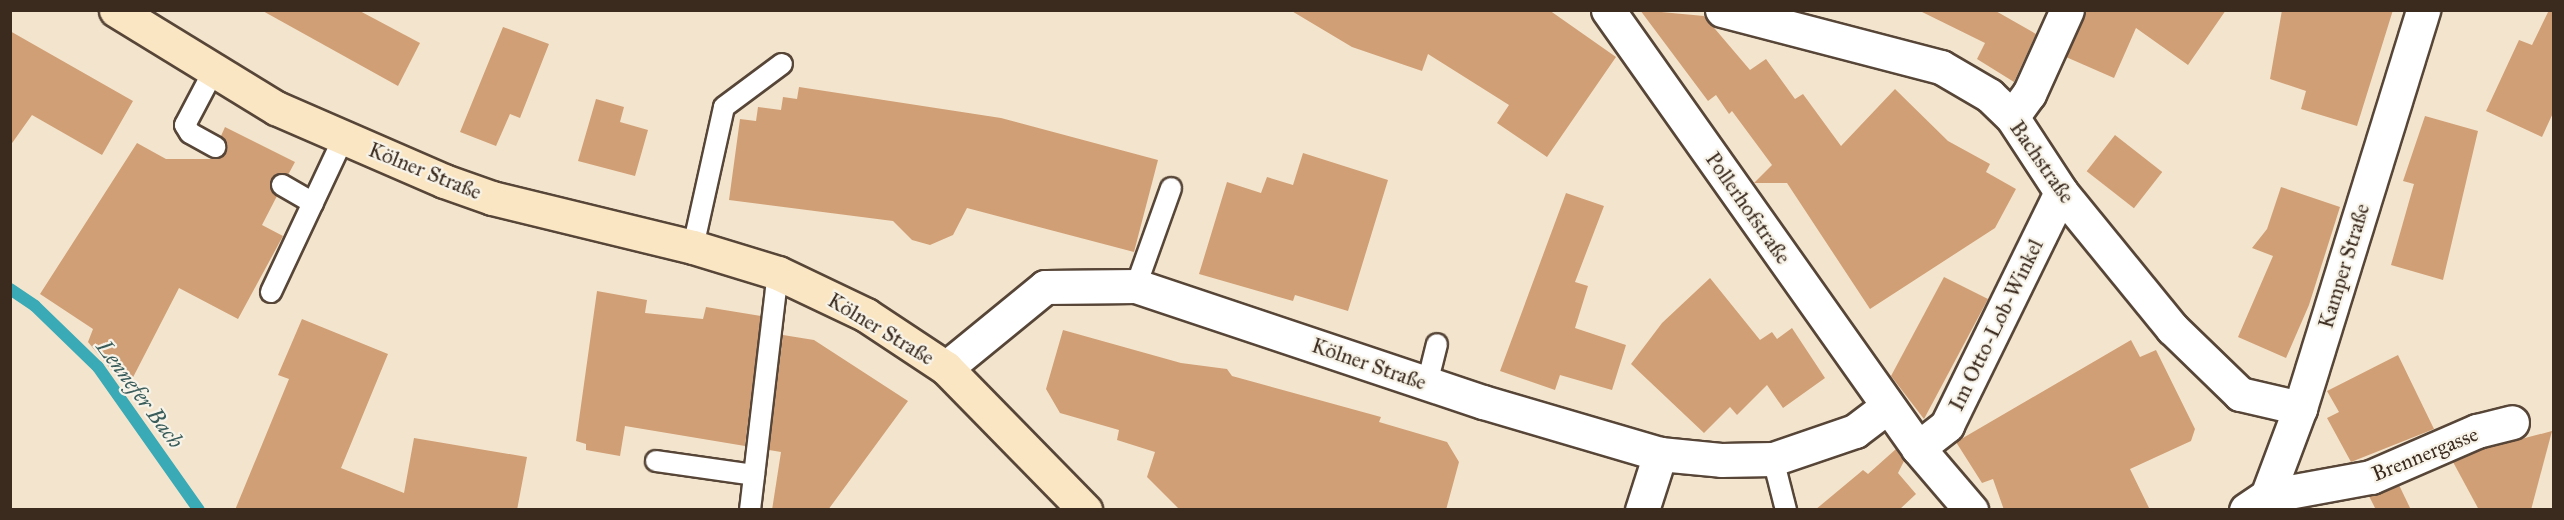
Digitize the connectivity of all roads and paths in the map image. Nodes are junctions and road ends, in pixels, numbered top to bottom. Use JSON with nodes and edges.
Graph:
{"nodes":[{"id":1,"x":116,"y":10,"type":"edge"},
{"id":2,"x":1608,"y":10,"type":"edge"},
{"id":3,"x":1722,"y":10,"type":"edge"},
{"id":4,"x":2067,"y":10,"type":"edge"},
{"id":5,"x":2423,"y":10,"type":"edge"},
{"id":6,"x":783,"y":64,"type":"dead end"},
{"id":7,"x":214,"y":70,"type":"junction"},
{"id":8,"x":2012,"y":117,"type":"junction"},
{"id":9,"x":344,"y":137,"type":"junction"},
{"id":10,"x":215,"y":147,"type":"dead end"},
{"id":11,"x":282,"y":186,"type":"dead end"},
{"id":12,"x":1171,"y":188,"type":"dead end"},
{"id":13,"x":2061,"y":192,"type":"junction"},
{"id":14,"x":313,"y":203,"type":"junction"},
{"id":15,"x":693,"y":247,"type":"junction"},
{"id":16,"x":778,"y":273,"type":"junction"},
{"id":17,"x":1136,"y":286,"type":"junction"},
{"id":18,"x":271,"y":292,"type":"dead end"},
{"id":19,"x":1437,"y":344,"type":"dead end"},
{"id":20,"x":946,"y":368,"type":"junction"},
{"id":21,"x":1427,"y":384,"type":"junction"},
{"id":22,"x":1888,"y":406,"type":"junction"},
{"id":23,"x":2300,"y":408,"type":"junction"},
{"id":24,"x":2512,"y":422,"type":"dead end"},
{"id":25,"x":1918,"y":448,"type":"junction"},
{"id":26,"x":1660,"y":454,"type":"junction"},
{"id":27,"x":1773,"y":459,"type":"junction"},
{"id":28,"x":656,"y":461,"type":"dead end"},
{"id":29,"x":754,"y":475,"type":"junction"},
{"id":30,"x":2257,"y":503,"type":"edge"},
{"id":31,"x":750,"y":510,"type":"edge"},
{"id":32,"x":1085,"y":510,"type":"edge"},
{"id":33,"x":1642,"y":510,"type":"edge"},
{"id":34,"x":1786,"y":510,"type":"edge"},
{"id":35,"x":1971,"y":510,"type":"edge"}],
"edges":[{"from":1,"to":7,"type":"main road","name":"Kölner Straße"},
{"from":2,"to":22,"type":"street","name":"Pollerhofstraße"},
{"from":3,"to":8,"type":"street","name":"Bachstraße"},
{"from":4,"to":8,"type":"street"},
{"from":5,"to":23,"type":"street","name":"Kamper Straße"},
{"from":6,"to":15,"type":"lane"},
{"from":7,"to":9,"type":"main road","name":"Kölner Straße"},
{"from":7,"to":10,"type":"lane"},
{"from":8,"to":13,"type":"street","name":"Bachstraße"},
{"from":9,"to":14,"type":"lane"},
{"from":9,"to":15,"type":"main road","name":"Kölner Straße"},
{"from":11,"to":14,"type":"lane"},
{"from":12,"to":17,"type":"lane"},
{"from":13,"to":23,"type":"street","name":"Bachstraße"},
{"from":13,"to":25,"type":"street","name":"Im Otto-Lob-Winkel"},
{"from":14,"to":18,"type":"lane"},
{"from":15,"to":16,"type":"main road","name":"Kölner Straße"},
{"from":16,"to":20,"type":"main road","name":"Kölner Straße"},
{"from":16,"to":29,"type":"lane"},
{"from":17,"to":20,"type":"street","name":"Kölner Straße"},
{"from":17,"to":21,"type":"street","name":"Kölner Straße"},
{"from":19,"to":21,"type":"lane"},
{"from":20,"to":32,"type":"main road"},
{"from":21,"to":26,"type":"street","name":"Kölner Straße"},
{"from":22,"to":25,"type":"street","name":"Pollerhofstraße"},
{"from":22,"to":27,"type":"street","name":"Kölner Straße"},
{"from":23,"to":30,"type":"street","name":"Kamper Straße"},
{"from":24,"to":30,"type":"street","name":"Brennergasse"},
{"from":25,"to":35,"type":"street","name":"Pollerhofstraße"},
{"from":26,"to":27,"type":"street","name":"Kölner Straße"},
{"from":26,"to":33,"type":"street"},
{"from":27,"to":34,"type":"lane"},
{"from":28,"to":29,"type":"lane"},
{"from":29,"to":31,"type":"lane"}]}
